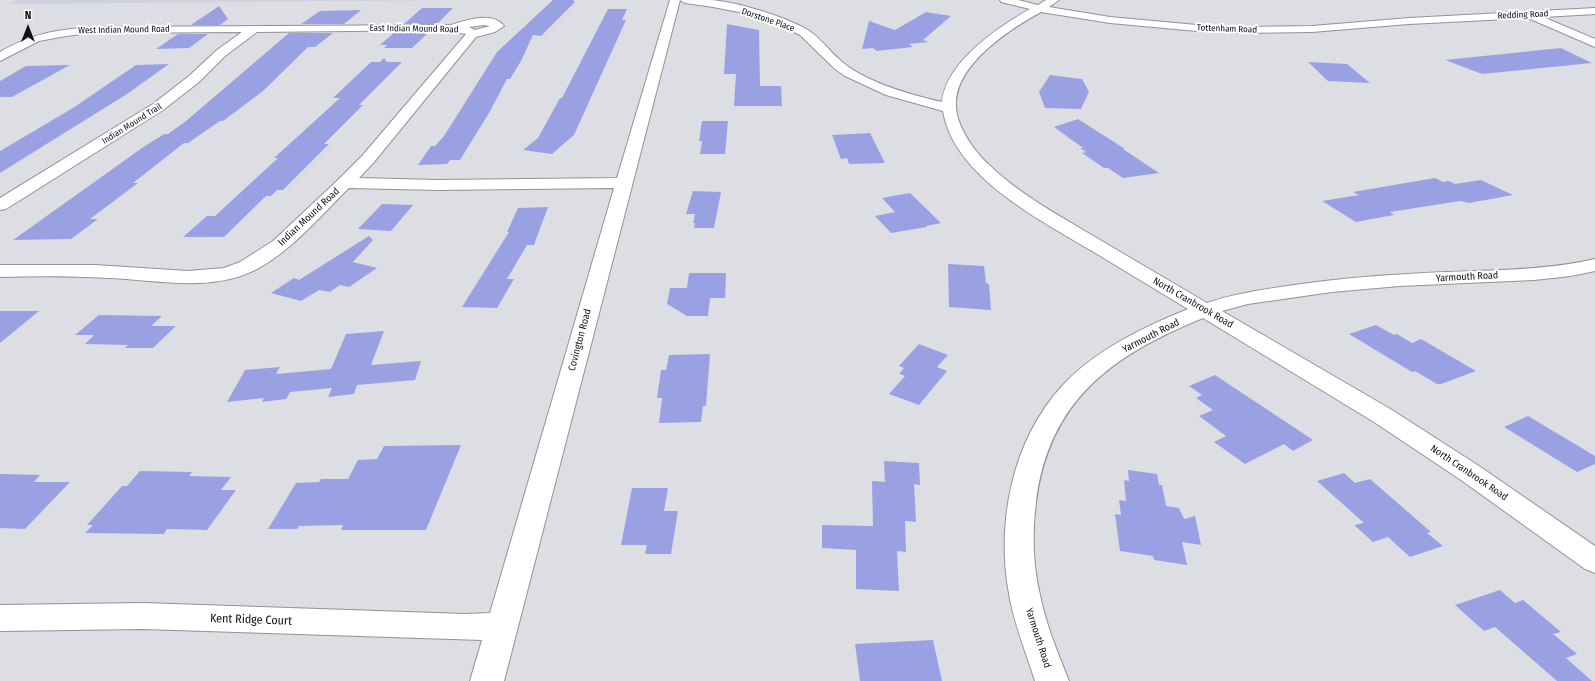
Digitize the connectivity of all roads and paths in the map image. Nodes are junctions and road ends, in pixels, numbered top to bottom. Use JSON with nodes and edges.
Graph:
{"nodes":[{"id":1,"x":676,"y":0,"type":"edge"},
{"id":2,"x":685,"y":0,"type":"edge"},
{"id":3,"x":1005,"y":0,"type":"edge"},
{"id":4,"x":1054,"y":0,"type":"edge"},
{"id":5,"x":1039,"y":9,"type":"junction"},
{"id":6,"x":1595,"y":11,"type":"edge"},
{"id":7,"x":1528,"y":15,"type":"junction"},
{"id":8,"x":1451,"y":19,"type":"joint"},
{"id":9,"x":454,"y":28,"type":"junction"},
{"id":10,"x":254,"y":29,"type":"junction"},
{"id":11,"x":472,"y":34,"type":"junction"},
{"id":12,"x":1595,"y":43,"type":"edge"},
{"id":13,"x":0,"y":57,"type":"edge"},
{"id":14,"x":950,"y":108,"type":"junction"},
{"id":15,"x":625,"y":182,"type":"junction"},
{"id":16,"x":345,"y":183,"type":"junction"},
{"id":17,"x":0,"y":205,"type":"edge"},
{"id":18,"x":1594,"y":266,"type":"edge"},
{"id":19,"x":0,"y":271,"type":"edge"},
{"id":20,"x":1205,"y":311,"type":"junction"},
{"id":21,"x":1595,"y":561,"type":"edge"},
{"id":22,"x":0,"y":618,"type":"edge"},
{"id":23,"x":502,"y":626,"type":"junction"},
{"id":24,"x":487,"y":681,"type":"edge"},
{"id":25,"x":1052,"y":681,"type":"edge"}],
"edges":[{"from":1,"to":15,"type":"street","name":"Covington Road"},
{"from":2,"to":14,"type":"street","name":"Dorstone Place"},
{"from":3,"to":5,"type":"street","name":"Tottenham Road"},
{"from":4,"to":5,"type":"street","name":"North Cranbrook Road"},
{"from":5,"to":8,"type":"street","name":"Tottenham Road"},
{"from":5,"to":14,"type":"street","name":"North Cranbrook Road"},
{"from":6,"to":7,"type":"street","name":"Redding Road"},
{"from":7,"to":8,"type":"street","name":"Redding Road"},
{"from":7,"to":12,"type":"street"},
{"from":9,"to":10,"type":"street","name":"East Indian Mound Road"},
{"from":9,"to":11,"type":"street","name":"East Indian Mound Road"},
{"from":9,"to":11,"type":"street"},
{"from":10,"to":13,"type":"street","name":"West Indian Mound Road"},
{"from":10,"to":17,"type":"street","name":"Indian Mound Trail"},
{"from":11,"to":16,"type":"street","name":"East Indian Mound Road"},
{"from":14,"to":20,"type":"street","name":"North Cranbrook Road"},
{"from":15,"to":16,"type":"street","name":"Indian Mound Road"},
{"from":15,"to":23,"type":"street","name":"Covington Road"},
{"from":16,"to":19,"type":"street","name":"Indian Mound Road"},
{"from":18,"to":20,"type":"street","name":"Yarmouth Road"},
{"from":20,"to":21,"type":"street","name":"North Cranbrook Road"},
{"from":20,"to":25,"type":"street","name":"Yarmouth Road"},
{"from":22,"to":23,"type":"street","name":"Kent Ridge Court"},
{"from":23,"to":24,"type":"street","name":"Covington Road"}]}
